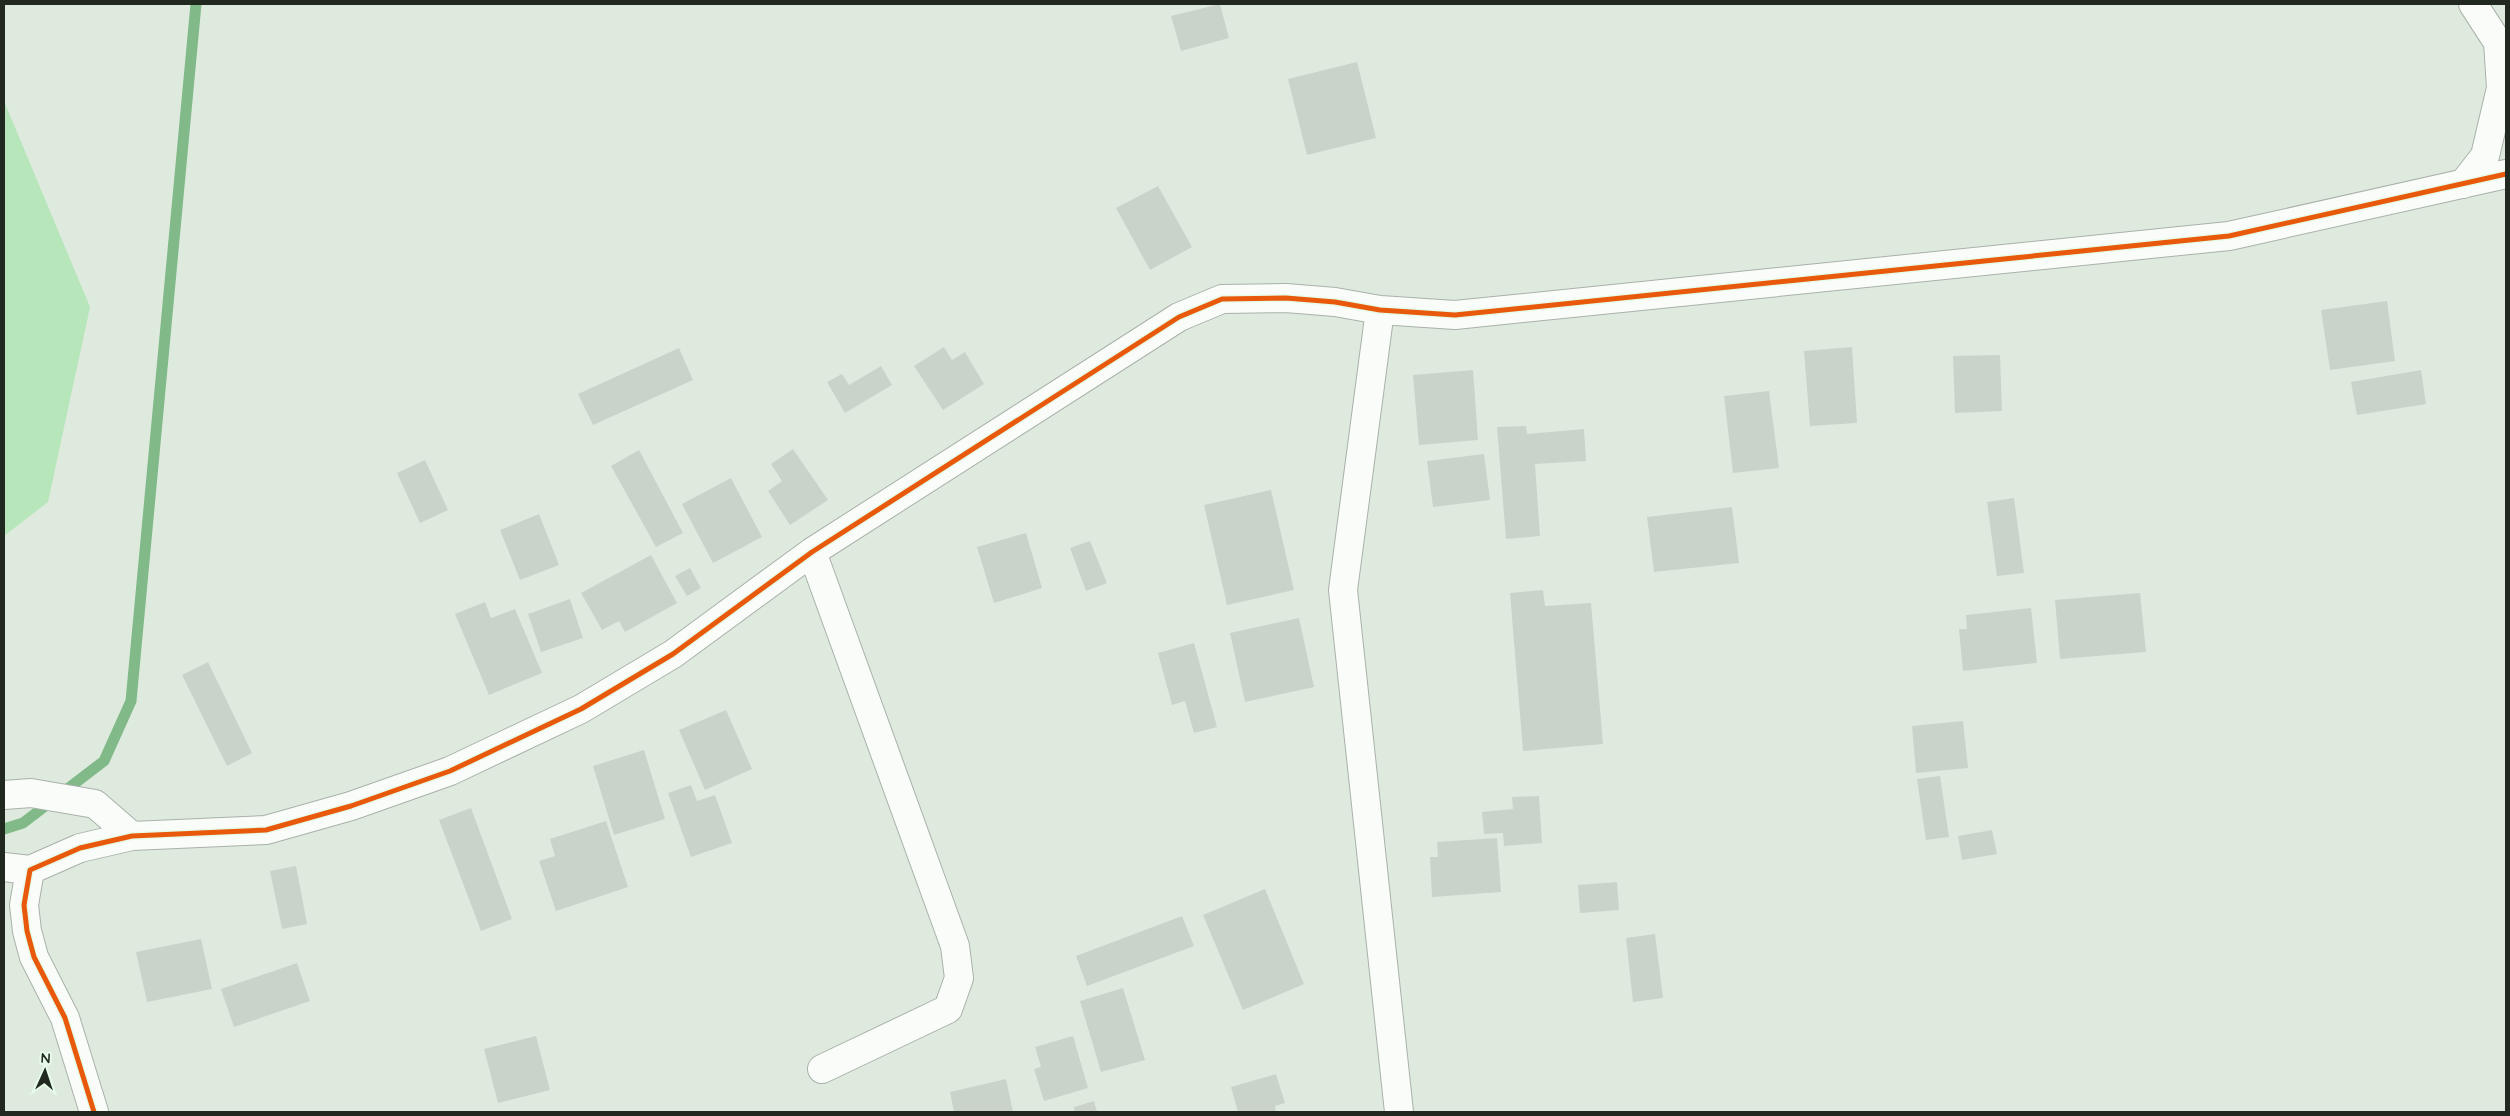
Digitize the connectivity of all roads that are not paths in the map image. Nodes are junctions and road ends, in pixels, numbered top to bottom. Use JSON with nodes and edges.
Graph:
{"nodes":[{"id":1,"x":2473,"y":4,"type":"edge"},
{"id":2,"x":2502,"y":48,"type":"edge"},
{"id":3,"x":2506,"y":174,"type":"edge"},
{"id":4,"x":2463,"y":184,"type":"junction"},
{"id":5,"x":1380,"y":310,"type":"junction"},
{"id":6,"x":812,"y":552,"type":"junction"},
{"id":7,"x":4,"y":796,"type":"edge"},
{"id":8,"x":132,"y":836,"type":"junction"},
{"id":9,"x":4,"y":867,"type":"edge"},
{"id":10,"x":30,"y":870,"type":"junction"},
{"id":11,"x":822,"y":1070,"type":"dead end"},
{"id":12,"x":94,"y":1112,"type":"edge"},
{"id":13,"x":1399,"y":1112,"type":"edge"}],
"edges":[{"from":1,"to":2,"type":"street"},
{"from":2,"to":4,"type":"street"},
{"from":3,"to":4,"type":"street"},
{"from":4,"to":5,"type":"street"},
{"from":5,"to":6,"type":"street"},
{"from":5,"to":13,"type":"street"},
{"from":6,"to":8,"type":"street"},
{"from":6,"to":11,"type":"street"},
{"from":7,"to":8,"type":"street"},
{"from":8,"to":10,"type":"street"},
{"from":9,"to":10,"type":"street"},
{"from":10,"to":12,"type":"street"}]}
